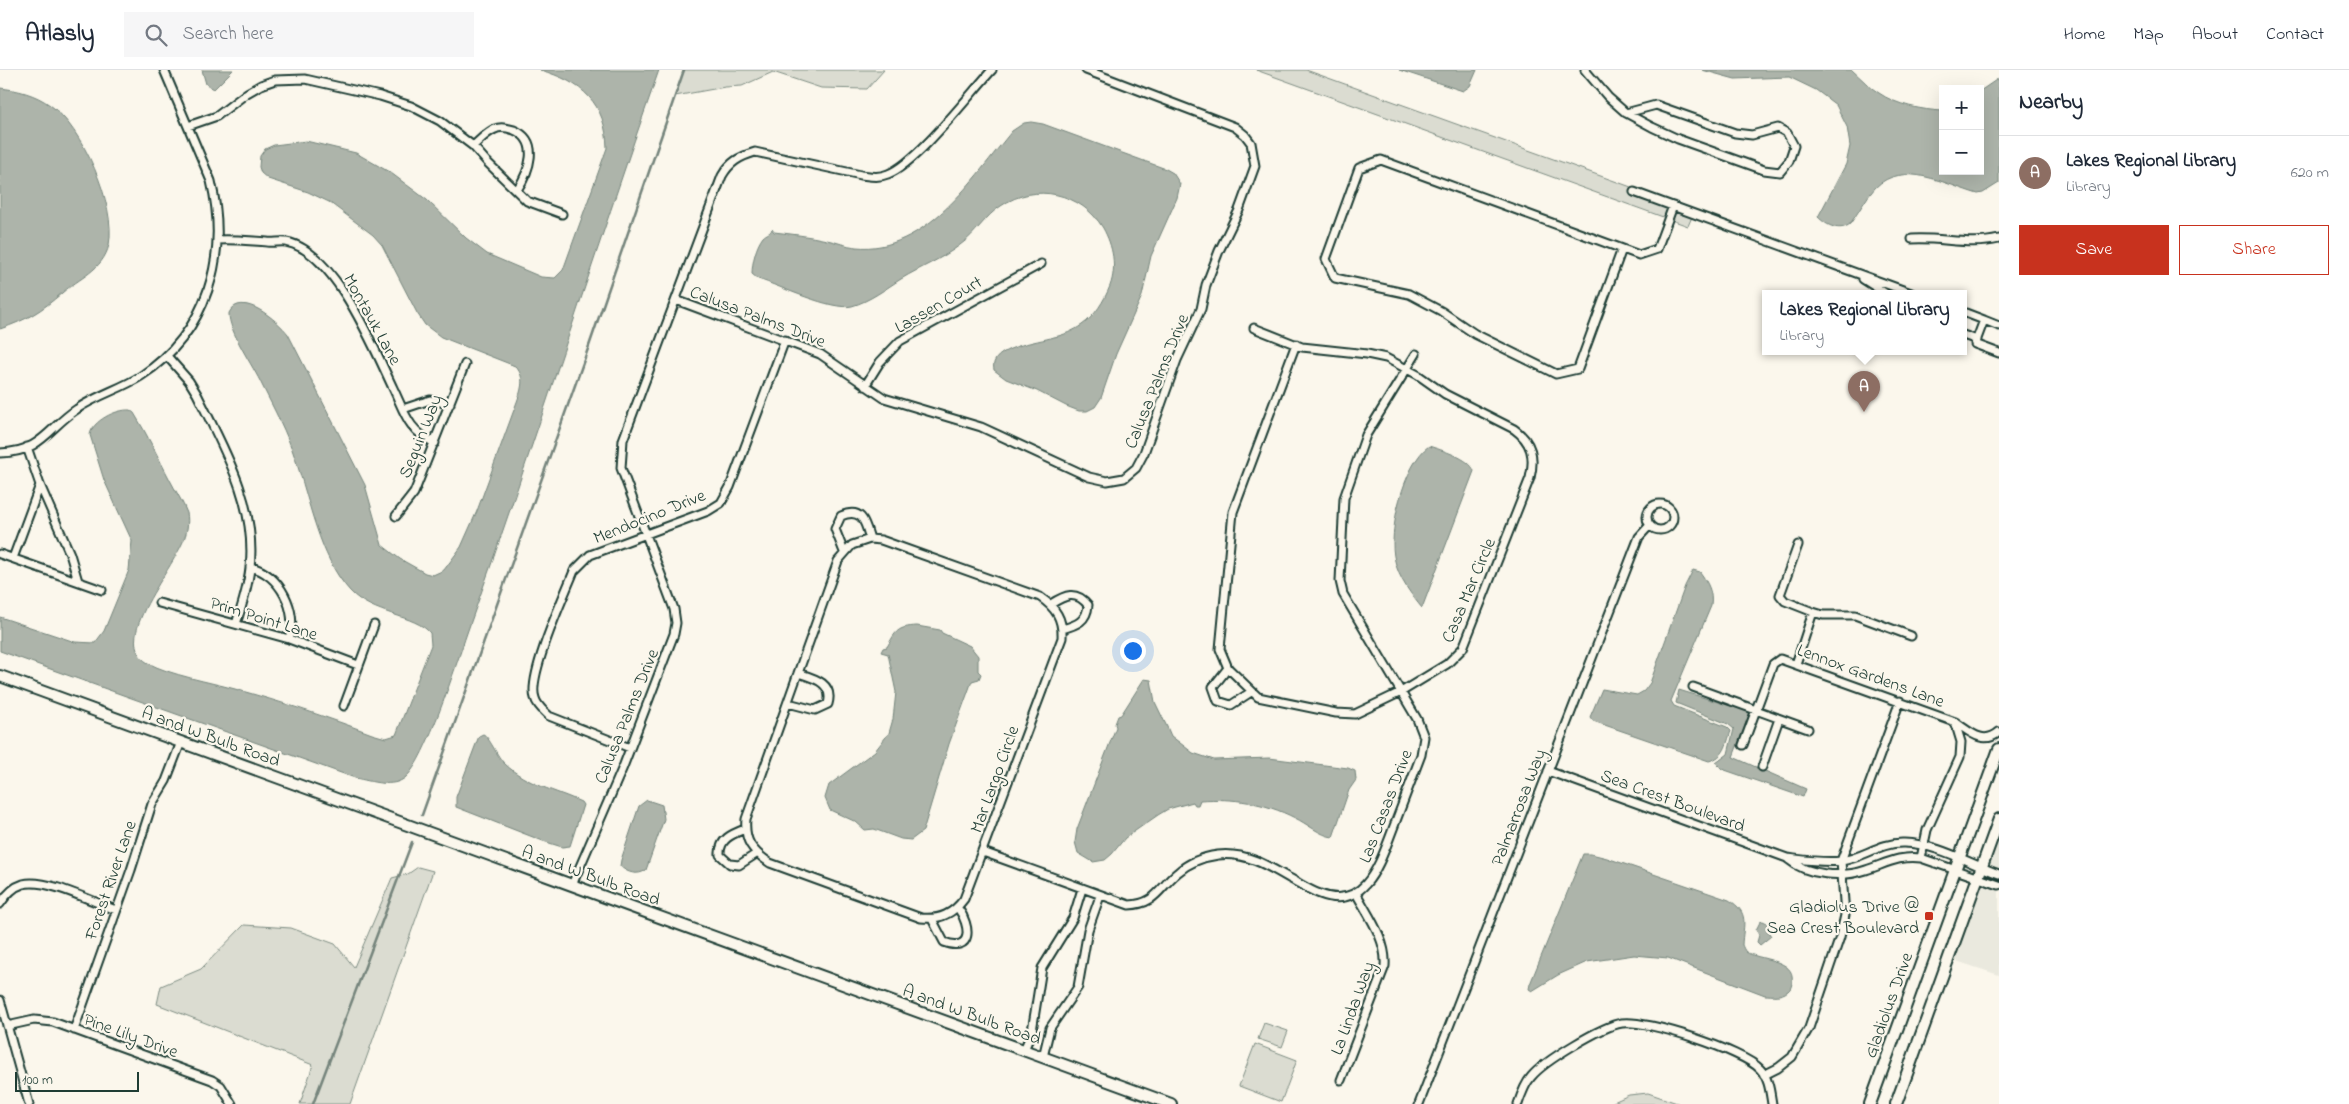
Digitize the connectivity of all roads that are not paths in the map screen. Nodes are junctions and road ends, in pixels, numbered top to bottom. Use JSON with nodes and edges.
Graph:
{"nodes":[{"id":1,"x":164,"y":70,"type":"edge"},
{"id":2,"x":992,"y":70,"type":"edge"},
{"id":3,"x":1086,"y":70,"type":"edge"},
{"id":4,"x":1585,"y":70,"type":"edge"},
{"id":5,"x":1626,"y":113,"type":"junction"},
{"id":6,"x":188,"y":126,"type":"junction"},
{"id":7,"x":474,"y":146,"type":"junction"},
{"id":8,"x":517,"y":190,"type":"junction"},
{"id":9,"x":1634,"y":192,"type":"dead end"},
{"id":10,"x":1673,"y":206,"type":"junction"},
{"id":11,"x":562,"y":214,"type":"dead end"},
{"id":12,"x":1912,"y":239,"type":"dead end"},
{"id":13,"x":1999,"y":239,"type":"edge"},
{"id":14,"x":218,"y":240,"type":"junction"},
{"id":15,"x":1622,"y":249,"type":"junction"},
{"id":16,"x":1041,"y":264,"type":"dead end"},
{"id":17,"x":1850,"y":270,"type":"junction"},
{"id":18,"x":1880,"y":290,"type":"edge"},
{"id":19,"x":1903,"y":290,"type":"edge"},
{"id":20,"x":676,"y":300,"type":"junction"},
{"id":21,"x":1967,"y":314,"type":"edge"},
{"id":22,"x":1984,"y":320,"type":"junction"},
{"id":23,"x":1999,"y":326,"type":"edge"},
{"id":24,"x":1254,"y":328,"type":"dead end"},
{"id":25,"x":1967,"y":336,"type":"edge"},
{"id":26,"x":785,"y":340,"type":"junction"},
{"id":27,"x":1977,"y":340,"type":"junction"},
{"id":28,"x":1296,"y":344,"type":"junction"},
{"id":29,"x":1999,"y":353,"type":"edge"},
{"id":30,"x":1416,"y":354,"type":"dead end"},
{"id":31,"x":167,"y":356,"type":"junction"},
{"id":32,"x":465,"y":364,"type":"dead end"},
{"id":33,"x":1407,"y":369,"type":"junction"},
{"id":34,"x":865,"y":386,"type":"junction"},
{"id":35,"x":450,"y":404,"type":"junction"},
{"id":36,"x":403,"y":409,"type":"junction"},
{"id":37,"x":435,"y":443,"type":"junction"},
{"id":38,"x":27,"y":447,"type":"junction"},
{"id":39,"x":0,"y":453,"type":"edge"},
{"id":40,"x":40,"y":485,"type":"junction"},
{"id":41,"x":396,"y":516,"type":"dead end"},
{"id":42,"x":1650,"y":525,"type":"dead end"},
{"id":43,"x":646,"y":533,"type":"junction"},
{"id":44,"x":870,"y":539,"type":"junction"},
{"id":45,"x":1798,"y":545,"type":"dead end"},
{"id":46,"x":844,"y":552,"type":"junction"},
{"id":47,"x":0,"y":554,"type":"edge"},
{"id":48,"x":13,"y":558,"type":"junction"},
{"id":49,"x":250,"y":567,"type":"junction"},
{"id":50,"x":78,"y":581,"type":"junction"},
{"id":51,"x":102,"y":590,"type":"dead end"},
{"id":52,"x":159,"y":603,"type":"dead end"},
{"id":53,"x":1051,"y":604,"type":"junction"},
{"id":54,"x":1813,"y":612,"type":"junction"},
{"id":55,"x":236,"y":624,"type":"junction"},
{"id":56,"x":374,"y":625,"type":"dead end"},
{"id":57,"x":1062,"y":629,"type":"junction"},
{"id":58,"x":1911,"y":636,"type":"dead end"},
{"id":59,"x":289,"y":639,"type":"junction"},
{"id":60,"x":1796,"y":664,"type":"junction"},
{"id":61,"x":358,"y":665,"type":"junction"},
{"id":62,"x":1228,"y":668,"type":"junction"},
{"id":63,"x":798,"y":673,"type":"junction"},
{"id":64,"x":0,"y":676,"type":"edge"},
{"id":65,"x":1693,"y":688,"type":"dead end"},
{"id":66,"x":1251,"y":692,"type":"junction"},
{"id":67,"x":1401,"y":692,"type":"junction"},
{"id":68,"x":1900,"y":701,"type":"junction"},
{"id":69,"x":788,"y":702,"type":"junction"},
{"id":70,"x":344,"y":706,"type":"dead end"},
{"id":71,"x":1755,"y":711,"type":"junction"},
{"id":72,"x":1779,"y":719,"type":"junction"},
{"id":73,"x":1955,"y":722,"type":"junction"},
{"id":74,"x":1808,"y":729,"type":"dead end"},
{"id":75,"x":1999,"y":732,"type":"edge"},
{"id":76,"x":181,"y":742,"type":"junction"},
{"id":77,"x":1743,"y":745,"type":"dead end"},
{"id":78,"x":630,"y":748,"type":"junction"},
{"id":79,"x":1999,"y":749,"type":"edge"},
{"id":80,"x":1762,"y":767,"type":"dead end"},
{"id":81,"x":1548,"y":771,"type":"junction"},
{"id":82,"x":1999,"y":820,"type":"edge"},
{"id":83,"x":745,"y":829,"type":"junction"},
{"id":84,"x":1922,"y":846,"type":"junction"},
{"id":85,"x":983,"y":852,"type":"junction"},
{"id":86,"x":756,"y":854,"type":"junction"},
{"id":87,"x":1960,"y":856,"type":"junction"},
{"id":88,"x":1787,"y":858,"type":"junction"},
{"id":89,"x":1921,"y":858,"type":"junction"},
{"id":90,"x":1841,"y":861,"type":"junction"},
{"id":91,"x":1982,"y":865,"type":"junction"},
{"id":92,"x":1955,"y":871,"type":"junction"},
{"id":93,"x":1999,"y":874,"type":"edge"},
{"id":94,"x":1843,"y":875,"type":"junction"},
{"id":95,"x":1978,"y":877,"type":"junction"},
{"id":96,"x":572,"y":885,"type":"junction"},
{"id":97,"x":1999,"y":885,"type":"edge"},
{"id":98,"x":1082,"y":889,"type":"junction"},
{"id":99,"x":1356,"y":893,"type":"junction"},
{"id":100,"x":1100,"y":896,"type":"junction"},
{"id":101,"x":0,"y":904,"type":"edge"},
{"id":102,"x":958,"y":908,"type":"junction"},
{"id":103,"x":116,"y":910,"type":"junction"},
{"id":104,"x":932,"y":919,"type":"junction"},
{"id":105,"x":0,"y":1000,"type":"edge"},
{"id":106,"x":8,"y":1026,"type":"junction"},
{"id":107,"x":74,"y":1030,"type":"junction"},
{"id":108,"x":1024,"y":1050,"type":"junction"},
{"id":109,"x":1043,"y":1057,"type":"junction"},
{"id":110,"x":1764,"y":1075,"type":"junction"},
{"id":111,"x":1341,"y":1080,"type":"dead end"},
{"id":112,"x":29,"y":1104,"type":"edge"},
{"id":113,"x":232,"y":1104,"type":"edge"},
{"id":114,"x":1172,"y":1104,"type":"edge"},
{"id":115,"x":1420,"y":1104,"type":"edge"},
{"id":116,"x":1518,"y":1104,"type":"edge"},
{"id":117,"x":1772,"y":1104,"type":"edge"},
{"id":118,"x":1870,"y":1104,"type":"edge"},
{"id":119,"x":1896,"y":1104,"type":"edge"}],
"edges":[{"from":1,"to":6,"type":"street"},
{"from":2,"to":20,"type":"street","name":"Calusa Palms Drive"},
{"from":3,"to":34,"type":"street","name":"Calusa Palms Drive"},
{"from":4,"to":5,"type":"street"},
{"from":5,"to":5,"type":"street"},
{"from":6,"to":7,"type":"street"},
{"from":6,"to":14,"type":"street"},
{"from":7,"to":8,"type":"street"},
{"from":7,"to":8,"type":"street"},
{"from":8,"to":11,"type":"street"},
{"from":9,"to":10,"type":"street"},
{"from":10,"to":15,"type":"street"},
{"from":10,"to":17,"type":"street"},
{"from":12,"to":13,"type":"street"},
{"from":14,"to":31,"type":"street"},
{"from":14,"to":36,"type":"street","name":"Montauk Lane"},
{"from":15,"to":15,"type":"street"},
{"from":16,"to":34,"type":"street","name":"Lassen Court"},
{"from":17,"to":18,"type":"street"},
{"from":17,"to":19,"type":"street"},
{"from":20,"to":26,"type":"street","name":"Calusa Palms Drive"},
{"from":20,"to":43,"type":"street","name":"Calusa Palms Drive"},
{"from":21,"to":22,"type":"street"},
{"from":22,"to":23,"type":"street"},
{"from":22,"to":27,"type":"street"},
{"from":24,"to":28,"type":"street","name":"Casa Mar Circle"},
{"from":25,"to":27,"type":"street"},
{"from":26,"to":34,"type":"street","name":"Calusa Palms Drive"},
{"from":26,"to":43,"type":"street","name":"Mendocino Drive"},
{"from":27,"to":29,"type":"street"},
{"from":28,"to":33,"type":"street","name":"Casa Mar Circle"},
{"from":28,"to":62,"type":"street","name":"Casa Mar Circle"},
{"from":30,"to":33,"type":"street","name":"Las Casas Drive"},
{"from":31,"to":38,"type":"street"},
{"from":31,"to":49,"type":"street"},
{"from":32,"to":35,"type":"street","name":"Seguin Way"},
{"from":33,"to":67,"type":"street","name":"Las Casas Drive"},
{"from":33,"to":67,"type":"street","name":"Casa Mar Circle"},
{"from":35,"to":36,"type":"street"},
{"from":35,"to":37,"type":"street","name":"Seguin Way"},
{"from":36,"to":37,"type":"street","name":"Montauk Lane"},
{"from":37,"to":41,"type":"street","name":"Seguin Way"},
{"from":38,"to":39,"type":"street"},
{"from":38,"to":40,"type":"street"},
{"from":40,"to":48,"type":"street"},
{"from":40,"to":50,"type":"street"},
{"from":42,"to":81,"type":"street","name":"Palmarrosa Way"},
{"from":43,"to":78,"type":"street","name":"Calusa Palms Drive"},
{"from":43,"to":78,"type":"street","name":"Mendocino Drive"},
{"from":44,"to":46,"type":"street"},
{"from":44,"to":46,"type":"street"},
{"from":44,"to":53,"type":"street"},
{"from":45,"to":54,"type":"street"},
{"from":46,"to":63,"type":"street"},
{"from":47,"to":48,"type":"street"},
{"from":48,"to":50,"type":"street"},
{"from":49,"to":55,"type":"street"},
{"from":49,"to":59,"type":"street"},
{"from":50,"to":51,"type":"street"},
{"from":52,"to":55,"type":"street","name":"Prim Point Lane"},
{"from":53,"to":57,"type":"street"},
{"from":53,"to":57,"type":"street"},
{"from":54,"to":58,"type":"street"},
{"from":54,"to":60,"type":"street"},
{"from":55,"to":59,"type":"street","name":"Prim Point Lane"},
{"from":56,"to":61,"type":"street"},
{"from":57,"to":85,"type":"street","name":"Mar Largo Circle"},
{"from":59,"to":61,"type":"street","name":"Prim Point Lane"},
{"from":60,"to":68,"type":"street","name":"Lennox Gardens Lane"},
{"from":60,"to":71,"type":"street","name":"Lennox Gardens Lane"},
{"from":61,"to":70,"type":"street"},
{"from":62,"to":66,"type":"street","name":"Casa Mar Circle"},
{"from":62,"to":66,"type":"street"},
{"from":63,"to":69,"type":"street"},
{"from":63,"to":69,"type":"street"},
{"from":64,"to":76,"type":"street","name":"A and W Bulb Road"},
{"from":65,"to":71,"type":"street"},
{"from":66,"to":67,"type":"street","name":"Casa Mar Circle"},
{"from":67,"to":99,"type":"street","name":"Las Casas Drive"},
{"from":68,"to":73,"type":"street","name":"Lennox Gardens Lane"},
{"from":68,"to":90,"type":"street"},
{"from":69,"to":83,"type":"street"},
{"from":71,"to":72,"type":"street"},
{"from":71,"to":77,"type":"street"},
{"from":72,"to":74,"type":"street"},
{"from":72,"to":80,"type":"street"},
{"from":73,"to":75,"type":"street","name":"Lennox Gardens Lane"},
{"from":73,"to":84,"type":"street","name":"Lennox Gardens Lane"},
{"from":76,"to":96,"type":"street","name":"A and W Bulb Road"},
{"from":76,"to":103,"type":"street","name":"Forest River Lane"},
{"from":78,"to":96,"type":"street","name":"Calusa Palms Drive"},
{"from":79,"to":87,"type":"street","name":"Gladiolus Drive"},
{"from":81,"to":88,"type":"street","name":"Sea Crest Boulevard"},
{"from":81,"to":115,"type":"street","name":"Palmarrosa Way"},
{"from":82,"to":91,"type":"street"},
{"from":83,"to":86,"type":"street"},
{"from":83,"to":86,"type":"street"},
{"from":84,"to":87,"type":"street","name":"Sea Crest Boulevard"},
{"from":84,"to":89,"type":"street","name":"Lennox Gardens Lane"},
{"from":84,"to":90,"type":"street","name":"Sea Crest Boulevard"},
{"from":85,"to":98,"type":"street"},
{"from":85,"to":102,"type":"street","name":"Mar Largo Circle"},
{"from":86,"to":104,"type":"street"},
{"from":87,"to":91,"type":"street","name":"Sea Crest Boulevard"},
{"from":87,"to":92,"type":"street","name":"Gladiolus Drive"},
{"from":88,"to":90,"type":"street","name":"Sea Crest Boulevard"},
{"from":88,"to":94,"type":"street","name":"Sea Crest Boulevard"},
{"from":89,"to":92,"type":"street","name":"Sea Crest Boulevard"},
{"from":89,"to":94,"type":"street","name":"Sea Crest Boulevard"},
{"from":90,"to":94,"type":"street"},
{"from":91,"to":93,"type":"street","name":"Sea Crest Boulevard"},
{"from":91,"to":95,"type":"street"},
{"from":92,"to":95,"type":"street","name":"Sea Crest Boulevard"},
{"from":92,"to":118,"type":"street","name":"Gladiolus Drive"},
{"from":94,"to":110,"type":"street"},
{"from":95,"to":97,"type":"street","name":"Sea Crest Boulevard"},
{"from":95,"to":119,"type":"street"},
{"from":96,"to":108,"type":"street","name":"A and W Bulb Road"},
{"from":98,"to":100,"type":"street"},
{"from":98,"to":108,"type":"street"},
{"from":99,"to":100,"type":"street"},
{"from":99,"to":111,"type":"street","name":"La Linda Way"},
{"from":100,"to":109,"type":"street"},
{"from":101,"to":103,"type":"street"},
{"from":102,"to":104,"type":"street"},
{"from":102,"to":104,"type":"street"},
{"from":103,"to":107,"type":"street","name":"Forest River Lane"},
{"from":105,"to":106,"type":"street"},
{"from":106,"to":107,"type":"street","name":"Pine Lily Drive"},
{"from":106,"to":112,"type":"street"},
{"from":107,"to":113,"type":"street","name":"Pine Lily Drive"},
{"from":108,"to":109,"type":"street","name":"A and W Bulb Road"},
{"from":109,"to":114,"type":"street","name":"A and W Bulb Road"},
{"from":110,"to":116,"type":"street"},
{"from":110,"to":117,"type":"street"}]}
